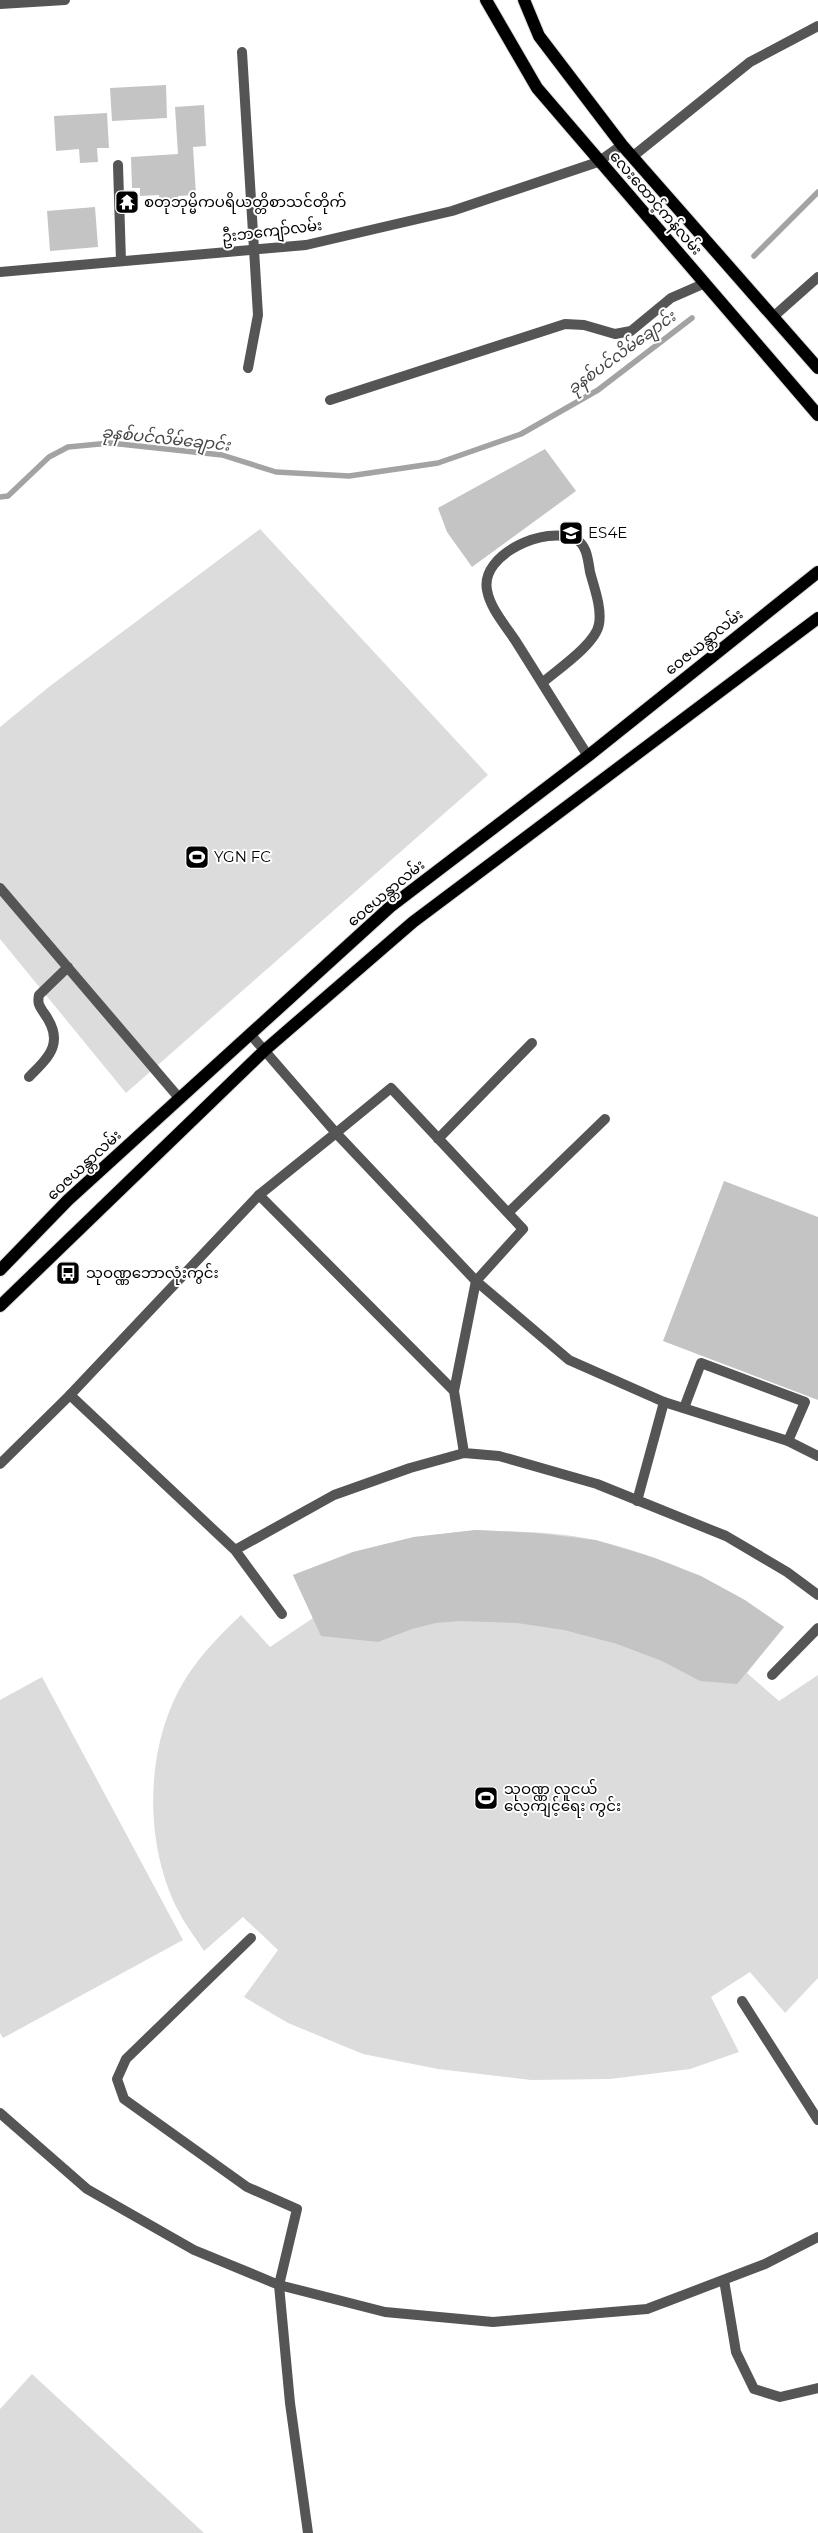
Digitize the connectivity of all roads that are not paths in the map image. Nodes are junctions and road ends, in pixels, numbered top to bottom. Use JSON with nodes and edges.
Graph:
{"nodes":[{"id":1,"x":65,"y":0,"type":"edge"},
{"id":2,"x":486,"y":0,"type":"edge"},
{"id":3,"x":524,"y":0,"type":"edge"},
{"id":4,"x":530,"y":0,"type":"edge"},
{"id":5,"x":0,"y":4,"type":"edge"},
{"id":6,"x":818,"y":26,"type":"edge"},
{"id":7,"x":539,"y":36,"type":"junction"},
{"id":8,"x":242,"y":52,"type":"dead end"},
{"id":9,"x":622,"y":145,"type":"junction"},
{"id":10,"x":632,"y":157,"type":"junction"},
{"id":11,"x":598,"y":162,"type":"junction"},
{"id":12,"x":118,"y":165,"type":"dead end"},
{"id":13,"x":254,"y":249,"type":"junction"},
{"id":14,"x":120,"y":261,"type":"junction"},
{"id":15,"x":0,"y":272,"type":"edge"},
{"id":16,"x":818,"y":277,"type":"edge"},
{"id":17,"x":703,"y":284,"type":"junction"},
{"id":18,"x":773,"y":317,"type":"junction"},
{"id":19,"x":248,"y":368,"type":"dead end"},
{"id":20,"x":818,"y":368,"type":"edge"},
{"id":21,"x":330,"y":400,"type":"dead end"},
{"id":22,"x":818,"y":415,"type":"edge"},
{"id":23,"x":818,"y":572,"type":"edge"},
{"id":24,"x":818,"y":618,"type":"edge"},
{"id":25,"x":542,"y":683,"type":"junction"},
{"id":26,"x":588,"y":756,"type":"junction"},
{"id":27,"x":0,"y":888,"type":"edge"},
{"id":28,"x":68,"y":967,"type":"junction"},
{"id":29,"x":252,"y":1035,"type":"junction"},
{"id":30,"x":532,"y":1043,"type":"dead end"},
{"id":31,"x":265,"y":1050,"type":"junction"},
{"id":32,"x":29,"y":1077,"type":"dead end"},
{"id":33,"x":180,"y":1099,"type":"junction"},
{"id":34,"x":605,"y":1119,"type":"dead end"},
{"id":35,"x":336,"y":1134,"type":"junction"},
{"id":36,"x":438,"y":1139,"type":"junction"},
{"id":37,"x":259,"y":1195,"type":"junction"},
{"id":38,"x":508,"y":1213,"type":"junction"},
{"id":39,"x":0,"y":1270,"type":"edge"},
{"id":40,"x":476,"y":1281,"type":"junction"},
{"id":41,"x":0,"y":1306,"type":"edge"},
{"id":42,"x":454,"y":1392,"type":"junction"},
{"id":43,"x":70,"y":1395,"type":"junction"},
{"id":44,"x":664,"y":1402,"type":"junction"},
{"id":45,"x":684,"y":1408,"type":"junction"},
{"id":46,"x":788,"y":1441,"type":"junction"},
{"id":47,"x":464,"y":1453,"type":"junction"},
{"id":48,"x":818,"y":1456,"type":"edge"},
{"id":49,"x":0,"y":1464,"type":"edge"},
{"id":50,"x":637,"y":1500,"type":"junction"},
{"id":51,"x":235,"y":1550,"type":"junction"},
{"id":52,"x":818,"y":1595,"type":"edge"},
{"id":53,"x":282,"y":1614,"type":"dead end"},
{"id":54,"x":818,"y":1628,"type":"edge"},
{"id":55,"x":772,"y":1676,"type":"dead end"},
{"id":56,"x":251,"y":1938,"type":"dead end"},
{"id":57,"x":742,"y":2001,"type":"dead end"},
{"id":58,"x":0,"y":2113,"type":"edge"},
{"id":59,"x":818,"y":2120,"type":"edge"},
{"id":60,"x":818,"y":2237,"type":"edge"},
{"id":61,"x":724,"y":2280,"type":"junction"},
{"id":62,"x":278,"y":2285,"type":"junction"},
{"id":63,"x":818,"y":2388,"type":"edge"},
{"id":64,"x":308,"y":2533,"type":"edge"}],
"edges":[{"from":1,"to":5,"type":"street"},
{"from":2,"to":11,"type":"main road","name":"လေးထောင့်ကန်လမ်း"},
{"from":3,"to":7,"type":"main road","name":"လေးထောင့်ကန်လမ်း"},
{"from":4,"to":7,"type":"street"},
{"from":6,"to":10,"type":"street"},
{"from":7,"to":9,"type":"main road","name":"လေးထောင့်ကန်လမ်း"},
{"from":8,"to":13,"type":"street"},
{"from":9,"to":10,"type":"main road","name":"လေးထောင့်ကန်လမ်း"},
{"from":9,"to":11,"type":"street","name":"ဦးဘကျော်လမ်း"},
{"from":10,"to":18,"type":"main road","name":"လေးထောင့်ကန်လမ်း"},
{"from":11,"to":13,"type":"street","name":"ဦးဘကျော်လမ်း"},
{"from":11,"to":17,"type":"main road","name":"လေးထောင့်ကန်လမ်း"},
{"from":12,"to":14,"type":"street"},
{"from":13,"to":14,"type":"street","name":"ဦးဘကျော်လမ်း"},
{"from":13,"to":19,"type":"street"},
{"from":14,"to":15,"type":"street","name":"ဦးဘကျော်လမ်း"},
{"from":16,"to":18,"type":"street"},
{"from":17,"to":21,"type":"street"},
{"from":17,"to":22,"type":"main road","name":"လေးထောင့်ကန်လမ်း"},
{"from":18,"to":20,"type":"main road","name":"လေးထောင့်ကန်လမ်း"},
{"from":23,"to":26,"type":"main road","name":"ဝေဇယန္တာလမ်း"},
{"from":24,"to":31,"type":"main road"},
{"from":25,"to":25,"type":"street"},
{"from":25,"to":26,"type":"street"},
{"from":26,"to":29,"type":"main road","name":"ဝေဇယန္တာလမ်း"},
{"from":27,"to":28,"type":"street"},
{"from":28,"to":32,"type":"street"},
{"from":28,"to":33,"type":"street"},
{"from":29,"to":31,"type":"street"},
{"from":29,"to":33,"type":"main road","name":"ဝေဇယန္တာလမ်း"},
{"from":30,"to":36,"type":"street"},
{"from":31,"to":35,"type":"street"},
{"from":31,"to":41,"type":"main road"},
{"from":33,"to":39,"type":"main road","name":"ဝေဇယန္တာလမ်း"},
{"from":34,"to":38,"type":"street"},
{"from":35,"to":36,"type":"street"},
{"from":35,"to":37,"type":"street"},
{"from":35,"to":40,"type":"street"},
{"from":36,"to":38,"type":"street"},
{"from":37,"to":42,"type":"street"},
{"from":37,"to":43,"type":"street"},
{"from":38,"to":40,"type":"street"},
{"from":40,"to":42,"type":"street"},
{"from":40,"to":44,"type":"street"},
{"from":42,"to":47,"type":"street"},
{"from":43,"to":49,"type":"street"},
{"from":43,"to":51,"type":"street"},
{"from":44,"to":45,"type":"street"},
{"from":44,"to":50,"type":"street"},
{"from":45,"to":46,"type":"street"},
{"from":45,"to":46,"type":"street"},
{"from":46,"to":48,"type":"street"},
{"from":47,"to":50,"type":"street"},
{"from":47,"to":51,"type":"street"},
{"from":50,"to":52,"type":"street"},
{"from":51,"to":53,"type":"street"},
{"from":54,"to":55,"type":"street"},
{"from":56,"to":62,"type":"street"},
{"from":57,"to":59,"type":"street"},
{"from":58,"to":62,"type":"street"},
{"from":60,"to":61,"type":"street"},
{"from":61,"to":62,"type":"street"},
{"from":61,"to":63,"type":"street"},
{"from":62,"to":64,"type":"street"}]}
